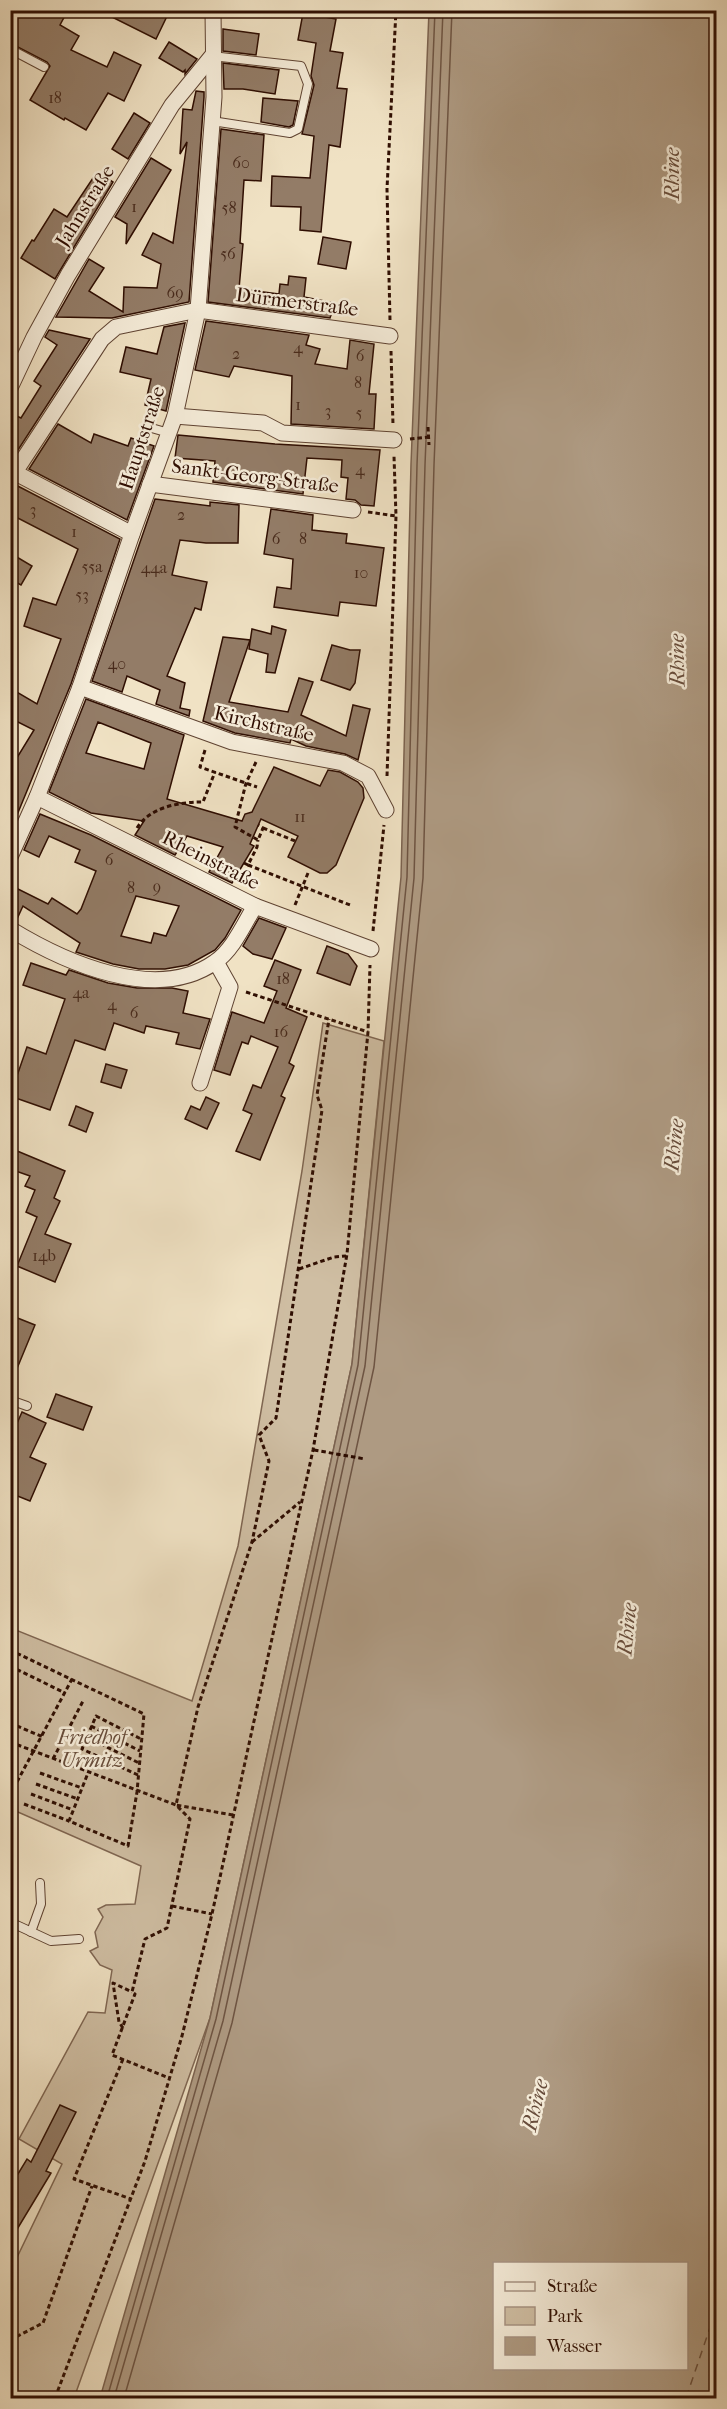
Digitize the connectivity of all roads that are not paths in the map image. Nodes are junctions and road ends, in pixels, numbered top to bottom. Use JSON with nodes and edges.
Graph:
{"nodes":[{"id":1,"x":213,"y":10,"type":"edge"},
{"id":2,"x":10,"y":49,"type":"edge"},
{"id":3,"x":212,"y":56,"type":"junction"},
{"id":4,"x":44,"y":67,"type":"dead end"},
{"id":5,"x":212,"y":121,"type":"junction"},
{"id":6,"x":198,"y":310,"type":"junction"},
{"id":7,"x":390,"y":336,"type":"road end"},
{"id":8,"x":10,"y":388,"type":"edge"},
{"id":9,"x":175,"y":416,"type":"junction"},
{"id":10,"x":148,"y":427,"type":"dead end"},
{"id":11,"x":169,"y":433,"type":"junction"},
{"id":12,"x":394,"y":440,"type":"road end"},
{"id":13,"x":13,"y":471,"type":"edge"},
{"id":14,"x":150,"y":484,"type":"junction"},
{"id":15,"x":353,"y":510,"type":"road end"},
{"id":16,"x":132,"y":534,"type":"junction"},
{"id":17,"x":80,"y":687,"type":"junction"},
{"id":18,"x":37,"y":796,"type":"junction"},
{"id":19,"x":386,"y":810,"type":"road end"},
{"id":20,"x":10,"y":857,"type":"edge"},
{"id":21,"x":255,"y":906,"type":"junction"},
{"id":22,"x":10,"y":929,"type":"edge"},
{"id":23,"x":371,"y":950,"type":"road end"},
{"id":24,"x":216,"y":962,"type":"junction"},
{"id":25,"x":200,"y":1083,"type":"dead end"},
{"id":26,"x":10,"y":1400,"type":"edge"},
{"id":27,"x":27,"y":1406,"type":"dead end"},
{"id":28,"x":40,"y":1883,"type":"dead end"},
{"id":29,"x":10,"y":1922,"type":"edge"},
{"id":30,"x":31,"y":1932,"type":"junction"},
{"id":31,"x":79,"y":1939,"type":"dead end"}],
"edges":[{"from":1,"to":3,"type":"street","name":"Hauptstraße"},
{"from":2,"to":4,"type":"lane"},
{"from":3,"to":5,"type":"street","name":"Hauptstraße"},
{"from":3,"to":5,"type":"lane"},
{"from":3,"to":8,"type":"street","name":"Jahnstraße"},
{"from":5,"to":6,"type":"street","name":"Hauptstraße"},
{"from":6,"to":7,"type":"street","name":"Dürmerstraße"},
{"from":6,"to":9,"type":"street","name":"Hauptstraße"},
{"from":6,"to":13,"type":"street","name":"Dürmerstraße"},
{"from":9,"to":11,"type":"street","name":"Hauptstraße"},
{"from":9,"to":12,"type":"street"},
{"from":10,"to":11,"type":"lane"},
{"from":11,"to":14,"type":"street","name":"Hauptstraße"},
{"from":13,"to":16,"type":"street"},
{"from":14,"to":15,"type":"street","name":"Sankt-Georg-Straße"},
{"from":14,"to":16,"type":"street","name":"Hauptstraße"},
{"from":16,"to":17,"type":"street","name":"Hauptstraße"},
{"from":17,"to":18,"type":"street","name":"Hauptstraße"},
{"from":17,"to":19,"type":"street","name":"Kirchstraße"},
{"from":18,"to":20,"type":"street","name":"Hauptstraße"},
{"from":18,"to":21,"type":"street","name":"Rheinstraße"},
{"from":21,"to":23,"type":"street","name":"Rheinstraße"},
{"from":21,"to":24,"type":"street"},
{"from":22,"to":24,"type":"street"},
{"from":24,"to":25,"type":"street"},
{"from":26,"to":27,"type":"lane"},
{"from":28,"to":30,"type":"lane"},
{"from":29,"to":30,"type":"lane"},
{"from":30,"to":31,"type":"lane"}]}
